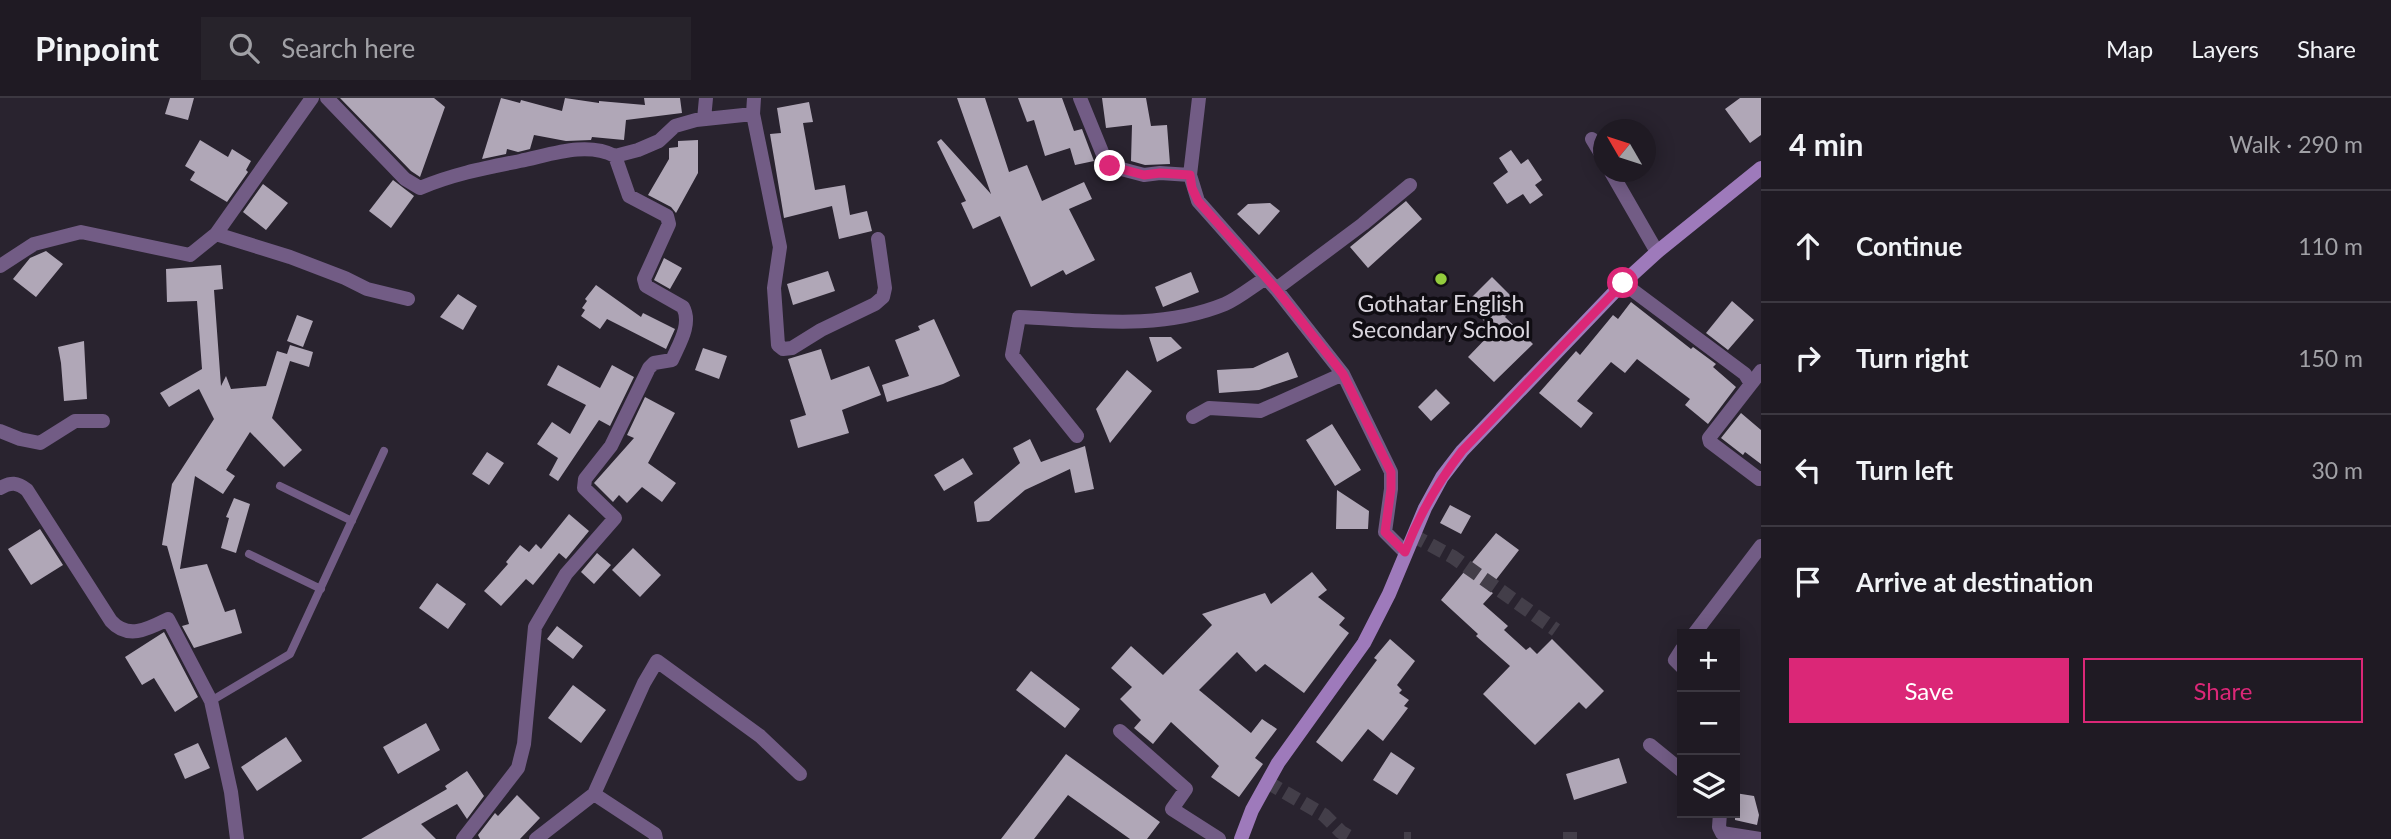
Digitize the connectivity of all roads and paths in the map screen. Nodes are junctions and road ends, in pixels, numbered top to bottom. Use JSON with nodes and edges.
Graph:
{"nodes":[{"id":1,"x":312,"y":98,"type":"edge"},
{"id":2,"x":327,"y":98,"type":"edge"},
{"id":3,"x":706,"y":98,"type":"edge"},
{"id":4,"x":754,"y":98,"type":"edge"},
{"id":5,"x":1080,"y":98,"type":"edge"},
{"id":6,"x":1199,"y":98,"type":"edge"},
{"id":7,"x":753,"y":114,"type":"junction"},
{"id":8,"x":704,"y":119,"type":"junction"},
{"id":9,"x":615,"y":156,"type":"junction"},
{"id":10,"x":1761,"y":168,"type":"edge"},
{"id":11,"x":1190,"y":175,"type":"junction"},
{"id":12,"x":1617,"y":182,"type":"edge"},
{"id":13,"x":1410,"y":185,"type":"dead end"},
{"id":14,"x":216,"y":234,"type":"junction"},
{"id":15,"x":878,"y":239,"type":"dead end"},
{"id":16,"x":1657,"y":251,"type":"junction"},
{"id":17,"x":0,"y":265,"type":"edge"},
{"id":18,"x":1271,"y":283,"type":"junction"},
{"id":19,"x":1623,"y":283,"type":"junction"},
{"id":20,"x":408,"y":299,"type":"dead end"},
{"id":21,"x":1761,"y":371,"type":"edge"},
{"id":22,"x":1343,"y":374,"type":"junction"},
{"id":23,"x":1751,"y":384,"type":"junction"},
{"id":24,"x":1193,"y":417,"type":"dead end"},
{"id":25,"x":103,"y":421,"type":"dead end"},
{"id":26,"x":0,"y":431,"type":"edge"},
{"id":27,"x":1077,"y":436,"type":"dead end"},
{"id":28,"x":384,"y":451,"type":"dead end"},
{"id":29,"x":1761,"y":478,"type":"edge"},
{"id":30,"x":280,"y":486,"type":"dead end"},
{"id":31,"x":0,"y":488,"type":"edge"},
{"id":32,"x":352,"y":521,"type":"junction"},
{"id":33,"x":1761,"y":546,"type":"edge"},
{"id":34,"x":1405,"y":552,"type":"junction"},
{"id":35,"x":250,"y":554,"type":"dead end"},
{"id":36,"x":1756,"y":566,"type":"edge"},
{"id":37,"x":321,"y":589,"type":"junction"},
{"id":38,"x":1699,"y":629,"type":"edge"},
{"id":39,"x":211,"y":701,"type":"junction"},
{"id":40,"x":1120,"y":731,"type":"dead end"},
{"id":41,"x":1650,"y":745,"type":"dead end"},
{"id":42,"x":1677,"y":767,"type":"edge"},
{"id":43,"x":800,"y":774,"type":"dead end"},
{"id":44,"x":594,"y":794,"type":"junction"},
{"id":45,"x":1720,"y":818,"type":"edge"},
{"id":46,"x":237,"y":839,"type":"edge"},
{"id":47,"x":463,"y":839,"type":"edge"},
{"id":48,"x":536,"y":839,"type":"edge"},
{"id":49,"x":656,"y":839,"type":"edge"},
{"id":50,"x":1219,"y":839,"type":"edge"},
{"id":51,"x":1241,"y":839,"type":"edge"},
{"id":52,"x":1761,"y":839,"type":"edge"}],
"edges":[{"from":1,"to":14,"type":"street"},
{"from":2,"to":9,"type":"street"},
{"from":3,"to":8,"type":"street"},
{"from":4,"to":7,"type":"street"},
{"from":5,"to":11,"type":"street"},
{"from":6,"to":11,"type":"street"},
{"from":7,"to":8,"type":"street"},
{"from":7,"to":15,"type":"street"},
{"from":8,"to":9,"type":"street"},
{"from":9,"to":47,"type":"street"},
{"from":10,"to":16,"type":"street"},
{"from":11,"to":18,"type":"street"},
{"from":12,"to":16,"type":"street"},
{"from":13,"to":18,"type":"street"},
{"from":14,"to":17,"type":"street"},
{"from":14,"to":20,"type":"street"},
{"from":16,"to":19,"type":"street"},
{"from":18,"to":22,"type":"street"},
{"from":18,"to":27,"type":"street"},
{"from":19,"to":23,"type":"street"},
{"from":19,"to":34,"type":"street"},
{"from":21,"to":23,"type":"street"},
{"from":22,"to":24,"type":"street"},
{"from":22,"to":34,"type":"street"},
{"from":23,"to":29,"type":"street"},
{"from":25,"to":26,"type":"street"},
{"from":28,"to":32,"type":"lane"},
{"from":30,"to":32,"type":"lane"},
{"from":31,"to":39,"type":"street"},
{"from":32,"to":37,"type":"lane"},
{"from":33,"to":36,"type":"street"},
{"from":34,"to":51,"type":"street"},
{"from":35,"to":37,"type":"lane"},
{"from":36,"to":38,"type":"street"},
{"from":37,"to":39,"type":"lane"},
{"from":39,"to":46,"type":"street"},
{"from":40,"to":50,"type":"street"},
{"from":41,"to":42,"type":"street"},
{"from":43,"to":44,"type":"street"},
{"from":44,"to":48,"type":"street"},
{"from":44,"to":49,"type":"street"},
{"from":45,"to":52,"type":"street"}]}
